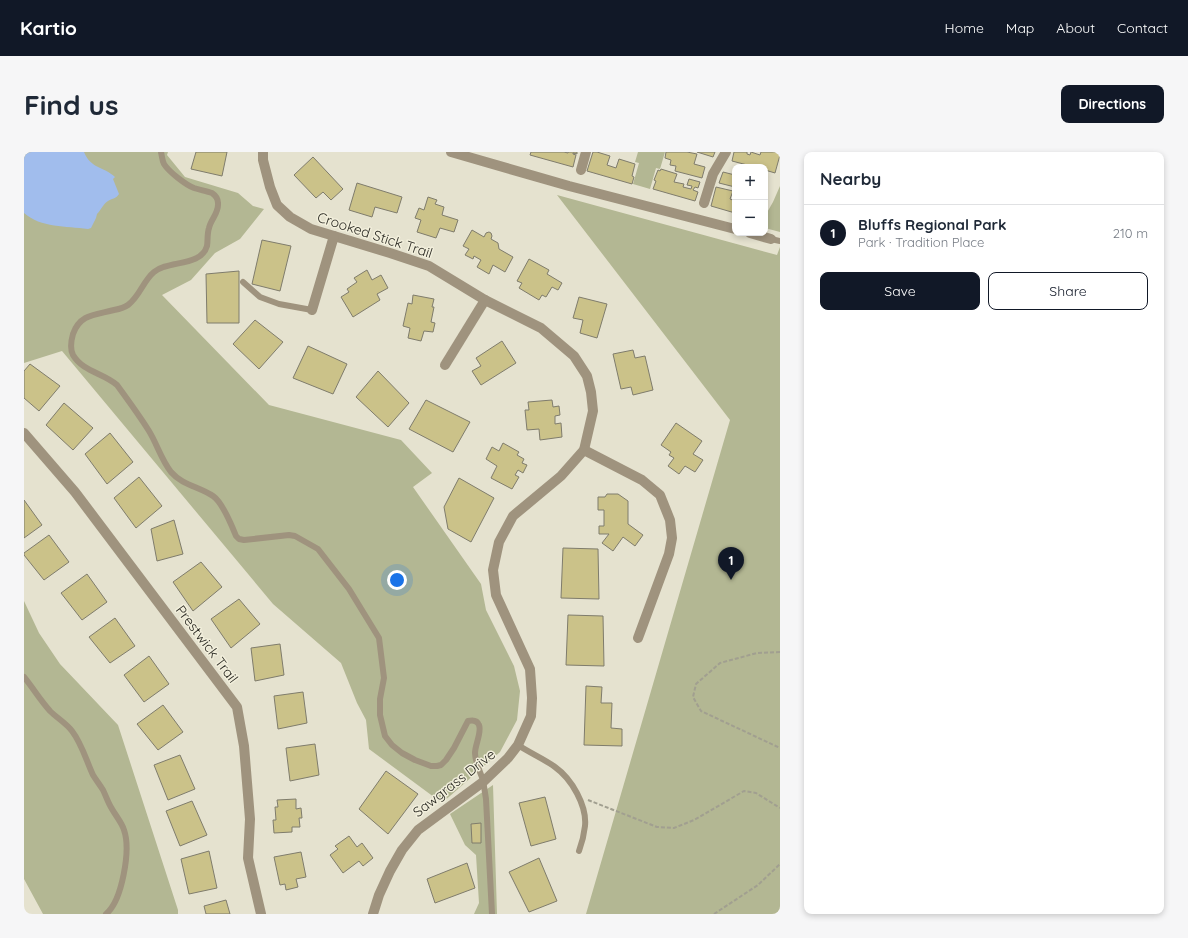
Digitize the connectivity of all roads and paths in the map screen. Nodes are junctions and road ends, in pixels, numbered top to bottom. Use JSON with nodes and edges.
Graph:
{"nodes":[{"id":1,"x":161,"y":152,"type":"edge"},
{"id":2,"x":263,"y":152,"type":"edge"},
{"id":3,"x":451,"y":152,"type":"edge"},
{"id":4,"x":586,"y":152,"type":"edge"},
{"id":5,"x":726,"y":152,"type":"edge"},
{"id":6,"x":581,"y":170,"type":"dead end"},
{"id":7,"x":704,"y":203,"type":"dead end"},
{"id":8,"x":732,"y":228,"type":"edge"},
{"id":9,"x":334,"y":236,"type":"junction"},
{"id":10,"x":761,"y":236,"type":"edge"},
{"id":11,"x":776,"y":240,"type":"edge"},
{"id":12,"x":243,"y":282,"type":"dead end"},
{"id":13,"x":485,"y":300,"type":"junction"},
{"id":14,"x":312,"y":310,"type":"joint"},
{"id":15,"x":444,"y":365,"type":"dead end"},
{"id":16,"x":587,"y":376,"type":"joint"},
{"id":17,"x":24,"y":433,"type":"edge"},
{"id":18,"x":584,"y":450,"type":"junction"},
{"id":19,"x":638,"y":638,"type":"dead end"},
{"id":20,"x":780,"y":652,"type":"edge"},
{"id":21,"x":24,"y":677,"type":"edge"},
{"id":22,"x":518,"y":745,"type":"junction"},
{"id":23,"x":780,"y":748,"type":"edge"},
{"id":24,"x":483,"y":782,"type":"junction"},
{"id":25,"x":579,"y":796,"type":"junction"},
{"id":26,"x":780,"y":808,"type":"edge"},
{"id":27,"x":579,"y":851,"type":"dead end"},
{"id":28,"x":780,"y":864,"type":"edge"},
{"id":29,"x":106,"y":914,"type":"edge"},
{"id":30,"x":261,"y":914,"type":"edge"},
{"id":31,"x":373,"y":914,"type":"edge"},
{"id":32,"x":492,"y":914,"type":"edge"},
{"id":33,"x":714,"y":914,"type":"edge"}],
"edges":[{"from":1,"to":24,"type":"lane"},
{"from":2,"to":9,"type":"street","name":"Crooked Stick Trail"},
{"from":3,"to":8,"type":"street"},
{"from":4,"to":6,"type":"street"},
{"from":5,"to":7,"type":"street"},
{"from":9,"to":13,"type":"street","name":"Crooked Stick Trail"},
{"from":9,"to":14,"type":"street"},
{"from":10,"to":11,"type":"street"},
{"from":12,"to":14,"type":"lane"},
{"from":13,"to":15,"type":"street"},
{"from":13,"to":16,"type":"street","name":"Crooked Stick Trail"},
{"from":16,"to":18,"type":"street","name":"Sawgrass Drive"},
{"from":17,"to":30,"type":"street","name":"Prestwick Trail"},
{"from":18,"to":19,"type":"street"},
{"from":18,"to":22,"type":"street","name":"Sawgrass Drive"},
{"from":20,"to":23,"type":"path"},
{"from":21,"to":29,"type":"lane"},
{"from":22,"to":24,"type":"street","name":"Sawgrass Drive"},
{"from":22,"to":25,"type":"lane"},
{"from":24,"to":31,"type":"street","name":"Sawgrass Drive"},
{"from":24,"to":32,"type":"lane"},
{"from":25,"to":26,"type":"path"},
{"from":25,"to":27,"type":"lane"},
{"from":28,"to":33,"type":"path"}]}
